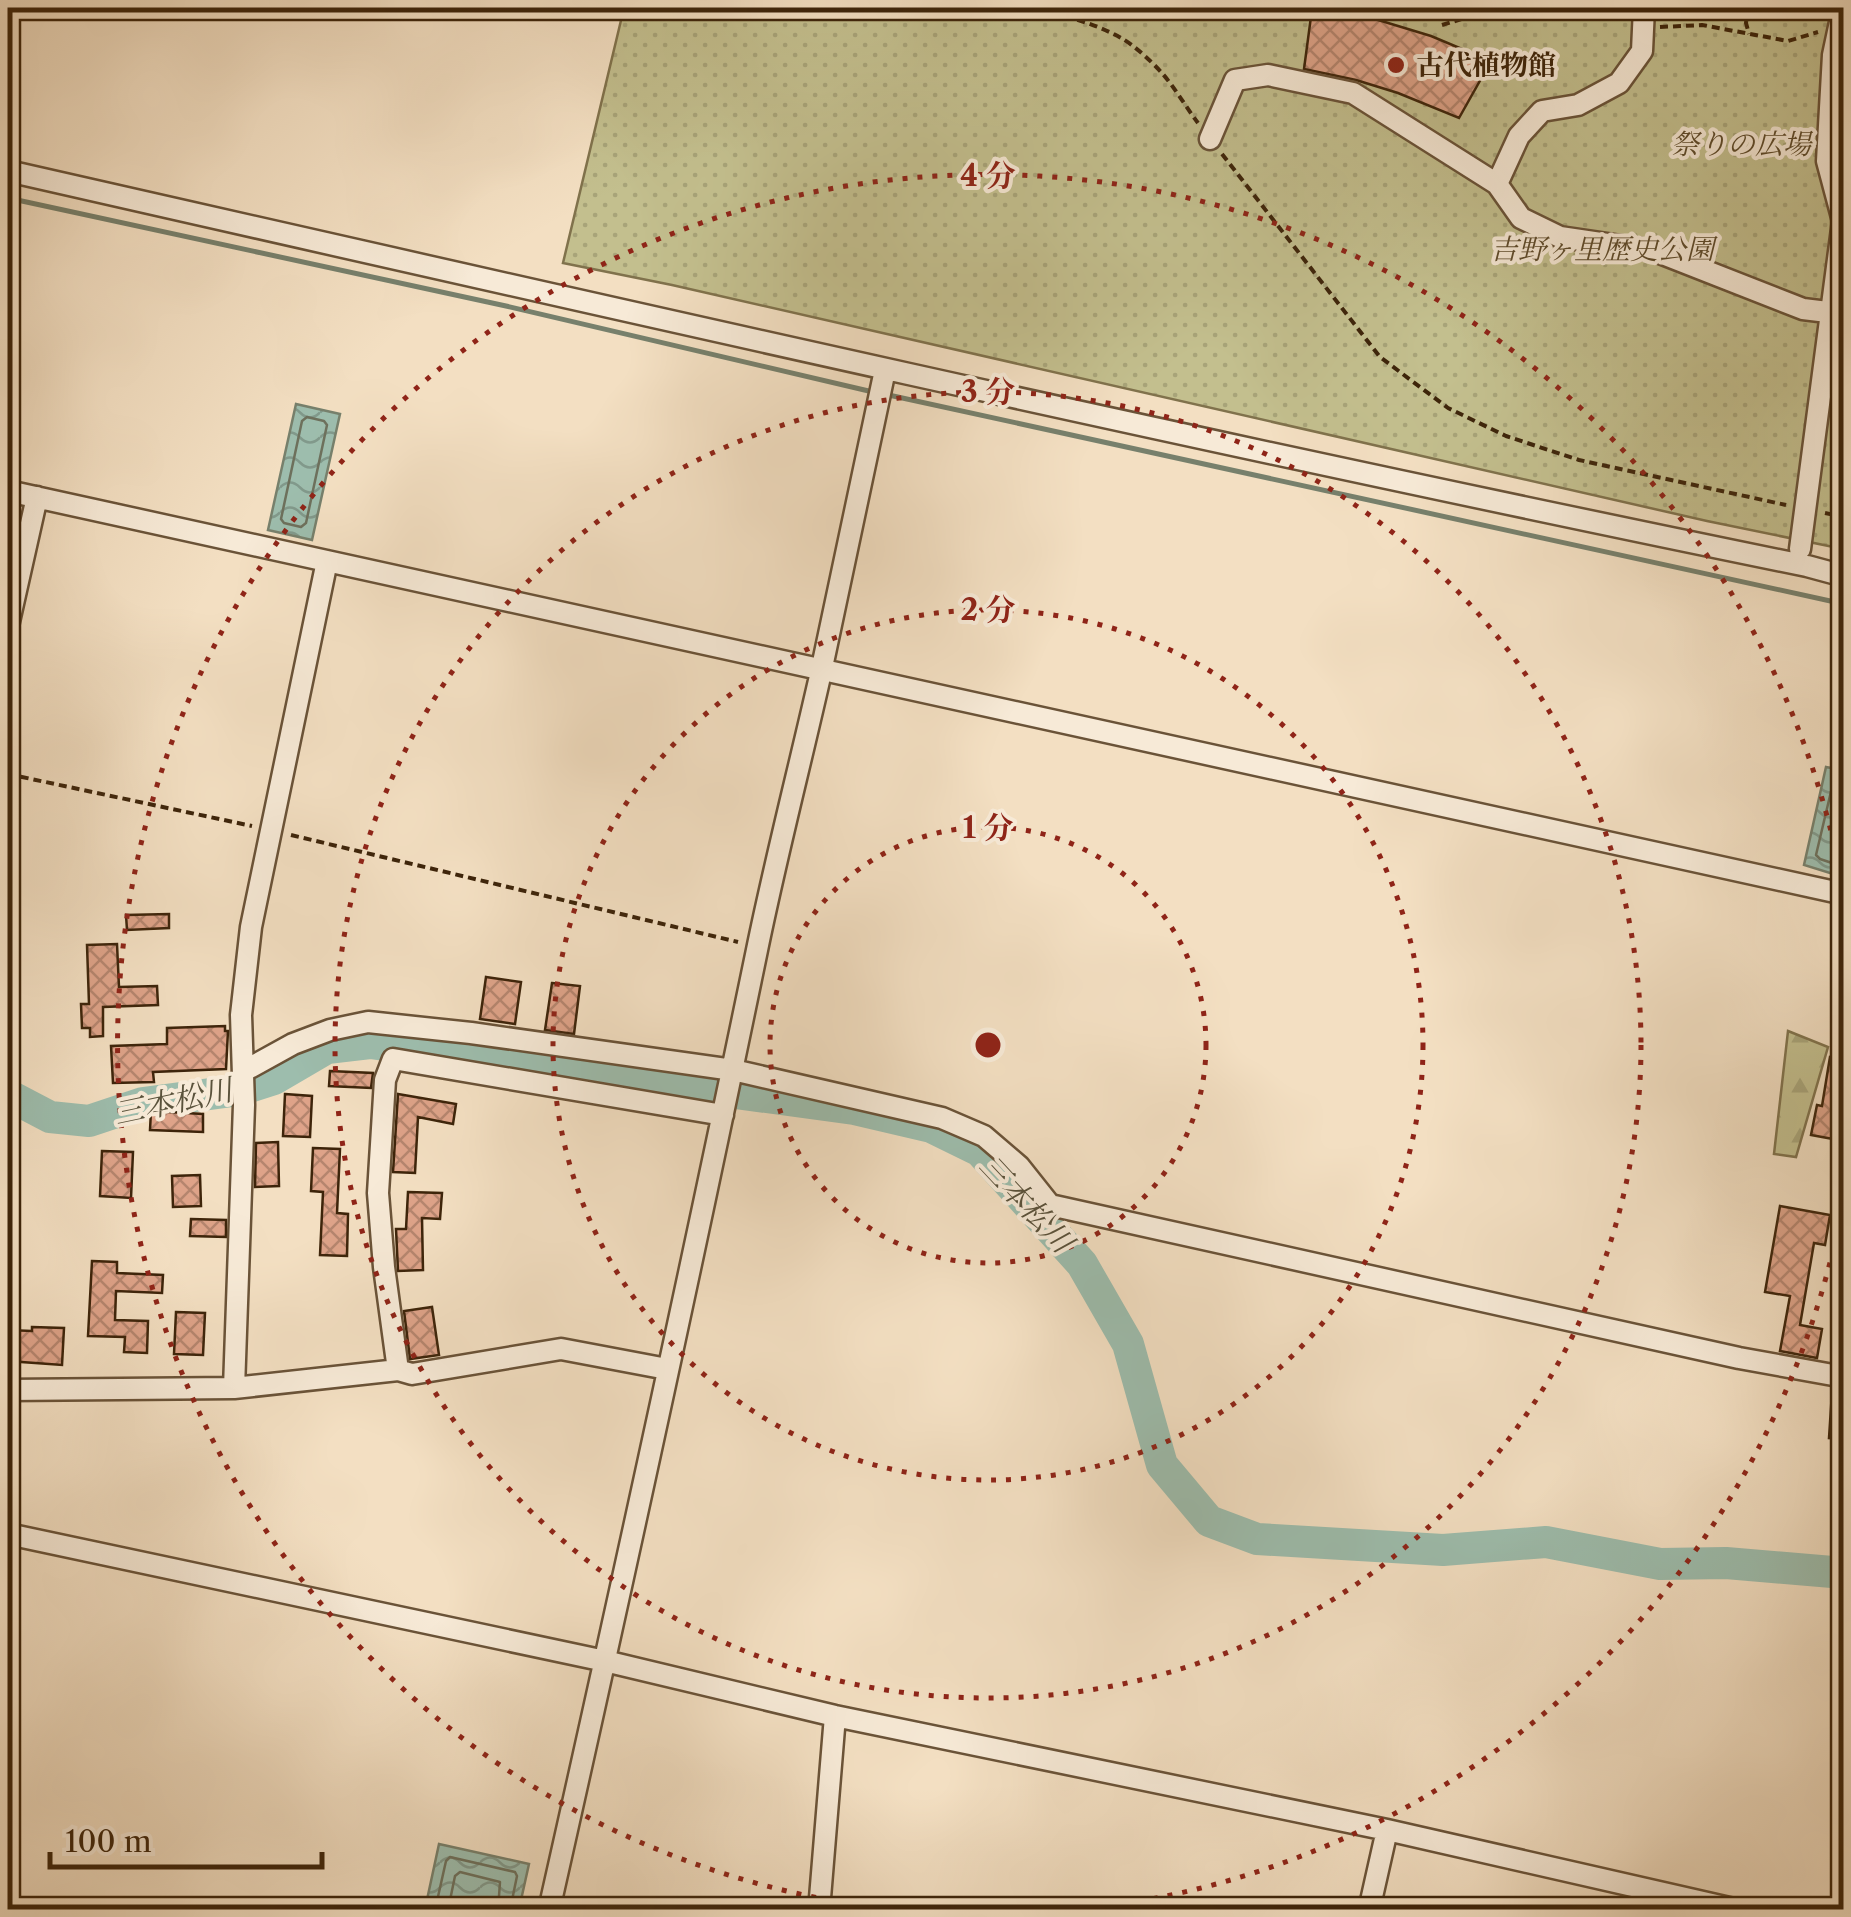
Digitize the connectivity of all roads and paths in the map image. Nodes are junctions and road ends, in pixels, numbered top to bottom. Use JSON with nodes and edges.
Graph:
{"nodes":[{"id":1,"x":732,"y":8,"type":"edge"},
{"id":2,"x":833,"y":8,"type":"edge"},
{"id":3,"x":1600,"y":8,"type":"edge"},
{"id":4,"x":1748,"y":8,"type":"edge"},
{"id":5,"x":1843,"y":8,"type":"edge"},
{"id":6,"x":741,"y":14,"type":"dead end"},
{"id":7,"x":1644,"y":18,"type":"edge"},
{"id":8,"x":1442,"y":26,"type":"dead end"},
{"id":9,"x":1838,"y":32,"type":"junction"},
{"id":10,"x":1749,"y":34,"type":"junction"},
{"id":11,"x":1210,"y":139,"type":"junction"},
{"id":12,"x":8,"y":171,"type":"edge"},
{"id":13,"x":1498,"y":184,"type":"junction"},
{"id":14,"x":1837,"y":313,"type":"edge"},
{"id":15,"x":885,"y":370,"type":"junction"},
{"id":16,"x":8,"y":490,"type":"edge"},
{"id":17,"x":37,"y":497,"type":"junction"},
{"id":18,"x":1805,"y":509,"type":"junction"},
{"id":19,"x":1800,"y":549,"type":"dead end"},
{"id":20,"x":327,"y":561,"type":"junction"},
{"id":21,"x":1844,"y":576,"type":"edge"},
{"id":22,"x":8,"y":626,"type":"edge"},
{"id":23,"x":821,"y":671,"type":"junction"},
{"id":24,"x":8,"y":774,"type":"edge"},
{"id":25,"x":271,"y":830,"type":"junction"},
{"id":26,"x":1844,"y":894,"type":"edge"},
{"id":27,"x":758,"y":947,"type":"junction"},
{"id":28,"x":734,"y":1070,"type":"junction"},
{"id":29,"x":244,"y":1071,"type":"junction"},
{"id":30,"x":723,"y":1116,"type":"junction"},
{"id":31,"x":667,"y":1369,"type":"junction"},
{"id":32,"x":398,"y":1370,"type":"junction"},
{"id":33,"x":1844,"y":1377,"type":"edge"},
{"id":34,"x":234,"y":1388,"type":"junction"},
{"id":35,"x":8,"y":1390,"type":"edge"},
{"id":36,"x":8,"y":1534,"type":"edge"},
{"id":37,"x":605,"y":1661,"type":"junction"},
{"id":38,"x":835,"y":1716,"type":"junction"},
{"id":39,"x":1387,"y":1830,"type":"junction"},
{"id":40,"x":549,"y":1910,"type":"edge"},
{"id":41,"x":819,"y":1910,"type":"edge"},
{"id":42,"x":1369,"y":1910,"type":"edge"},
{"id":43,"x":1738,"y":1910,"type":"edge"}],
"edges":[{"from":1,"to":6,"type":"path"},
{"from":2,"to":11,"type":"path"},
{"from":3,"to":8,"type":"path"},
{"from":4,"to":10,"type":"path"},
{"from":5,"to":9,"type":"street"},
{"from":7,"to":10,"type":"path"},
{"from":7,"to":13,"type":"street"},
{"from":9,"to":10,"type":"path"},
{"from":9,"to":14,"type":"street"},
{"from":11,"to":13,"type":"street"},
{"from":11,"to":18,"type":"path"},
{"from":12,"to":15,"type":"street"},
{"from":13,"to":14,"type":"street"},
{"from":14,"to":18,"type":"street"},
{"from":15,"to":21,"type":"street"},
{"from":15,"to":23,"type":"street"},
{"from":16,"to":17,"type":"street"},
{"from":17,"to":20,"type":"street"},
{"from":17,"to":22,"type":"street"},
{"from":18,"to":19,"type":"street"},
{"from":20,"to":23,"type":"street"},
{"from":20,"to":25,"type":"street"},
{"from":23,"to":26,"type":"street"},
{"from":23,"to":27,"type":"street"},
{"from":24,"to":25,"type":"path"},
{"from":25,"to":27,"type":"path"},
{"from":25,"to":29,"type":"street"},
{"from":27,"to":28,"type":"street"},
{"from":28,"to":29,"type":"street"},
{"from":28,"to":30,"type":"street"},
{"from":28,"to":33,"type":"street"},
{"from":29,"to":34,"type":"street"},
{"from":30,"to":31,"type":"street"},
{"from":30,"to":32,"type":"street"},
{"from":31,"to":32,"type":"street"},
{"from":31,"to":37,"type":"street"},
{"from":32,"to":34,"type":"street"},
{"from":34,"to":35,"type":"street"},
{"from":36,"to":37,"type":"street"},
{"from":37,"to":38,"type":"street"},
{"from":37,"to":40,"type":"street"},
{"from":38,"to":39,"type":"street"},
{"from":38,"to":41,"type":"street"},
{"from":39,"to":42,"type":"street"},
{"from":39,"to":43,"type":"street"}]}
